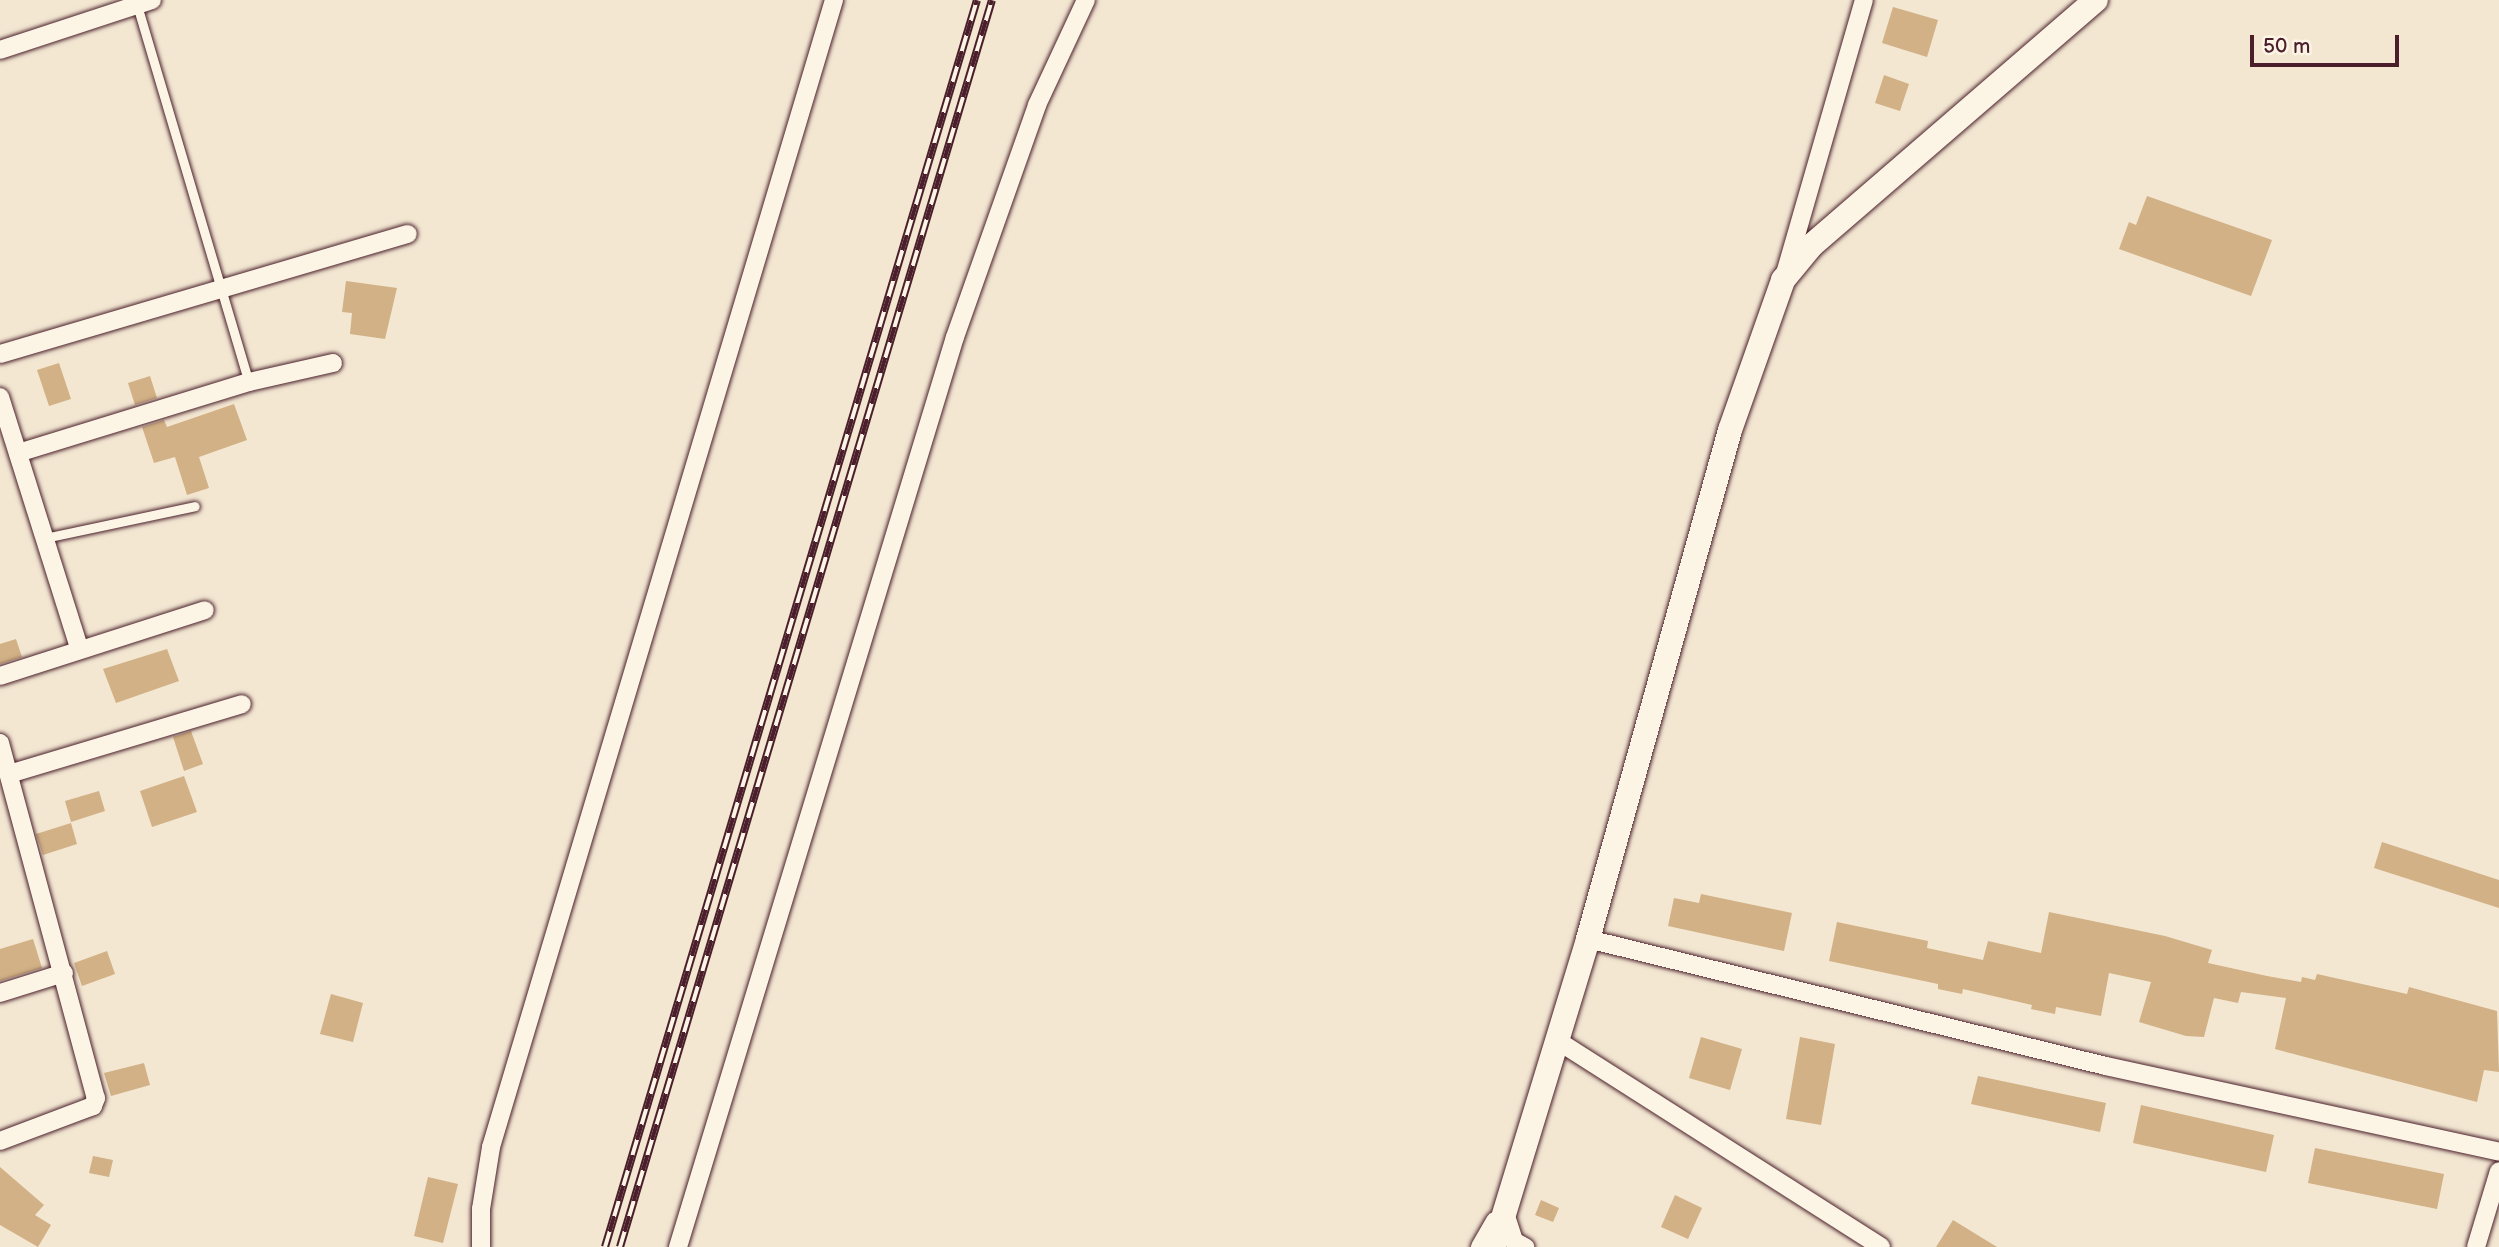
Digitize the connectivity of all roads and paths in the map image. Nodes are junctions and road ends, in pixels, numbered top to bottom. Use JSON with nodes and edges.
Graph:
{"nodes":[{"id":1,"x":834,"y":0,"type":"edge"},
{"id":2,"x":1086,"y":0,"type":"edge"},
{"id":3,"x":1864,"y":0,"type":"edge"},
{"id":4,"x":2096,"y":0,"type":"edge"},
{"id":5,"x":145,"y":3,"type":"edge"},
{"id":6,"x":0,"y":50,"type":"edge"},
{"id":7,"x":408,"y":234,"type":"dead end"},
{"id":8,"x":1783,"y":280,"type":"junction"},
{"id":9,"x":222,"y":289,"type":"junction"},
{"id":10,"x":0,"y":354,"type":"edge"},
{"id":11,"x":333,"y":363,"type":"dead end"},
{"id":12,"x":249,"y":382,"type":"junction"},
{"id":13,"x":0,"y":397,"type":"edge"},
{"id":14,"x":18,"y":453,"type":"junction"},
{"id":15,"x":195,"y":506,"type":"dead end"},
{"id":16,"x":45,"y":538,"type":"junction"},
{"id":17,"x":205,"y":610,"type":"dead end"},
{"id":18,"x":80,"y":650,"type":"junction"},
{"id":19,"x":0,"y":676,"type":"edge"},
{"id":20,"x":242,"y":704,"type":"dead end"},
{"id":21,"x":0,"y":743,"type":"edge"},
{"id":22,"x":9,"y":774,"type":"junction"},
{"id":23,"x":1588,"y":939,"type":"junction"},
{"id":24,"x":64,"y":973,"type":"junction"},
{"id":25,"x":0,"y":993,"type":"edge"},
{"id":26,"x":1558,"y":1041,"type":"junction"},
{"id":27,"x":0,"y":1141,"type":"edge"},
{"id":28,"x":2499,"y":1152,"type":"edge"},
{"id":29,"x":2499,"y":1171,"type":"edge"},
{"id":30,"x":1504,"y":1210,"type":"junction"},
{"id":31,"x":1512,"y":1245,"type":"edge"},
{"id":32,"x":481,"y":1247,"type":"edge"},
{"id":33,"x":678,"y":1247,"type":"edge"},
{"id":34,"x":1480,"y":1247,"type":"edge"},
{"id":35,"x":1881,"y":1247,"type":"edge"},
{"id":36,"x":2476,"y":1247,"type":"edge"}],
"edges":[{"from":1,"to":32,"type":"street"},
{"from":2,"to":33,"type":"street"},
{"from":3,"to":8,"type":"street"},
{"from":4,"to":8,"type":"main road"},
{"from":5,"to":6,"type":"street"},
{"from":5,"to":9,"type":"lane"},
{"from":7,"to":9,"type":"street"},
{"from":8,"to":23,"type":"main road"},
{"from":9,"to":10,"type":"street"},
{"from":9,"to":12,"type":"lane"},
{"from":11,"to":12,"type":"street"},
{"from":12,"to":14,"type":"street"},
{"from":13,"to":14,"type":"street"},
{"from":14,"to":16,"type":"street"},
{"from":15,"to":16,"type":"lane"},
{"from":16,"to":18,"type":"street"},
{"from":17,"to":18,"type":"street"},
{"from":18,"to":19,"type":"street"},
{"from":20,"to":22,"type":"street"},
{"from":21,"to":22,"type":"street"},
{"from":22,"to":24,"type":"street"},
{"from":23,"to":26,"type":"main road"},
{"from":23,"to":28,"type":"street"},
{"from":24,"to":25,"type":"street"},
{"from":24,"to":27,"type":"street"},
{"from":26,"to":30,"type":"main road"},
{"from":26,"to":35,"type":"street"},
{"from":29,"to":36,"type":"street"},
{"from":30,"to":31,"type":"main road"},
{"from":30,"to":34,"type":"street"}]}
